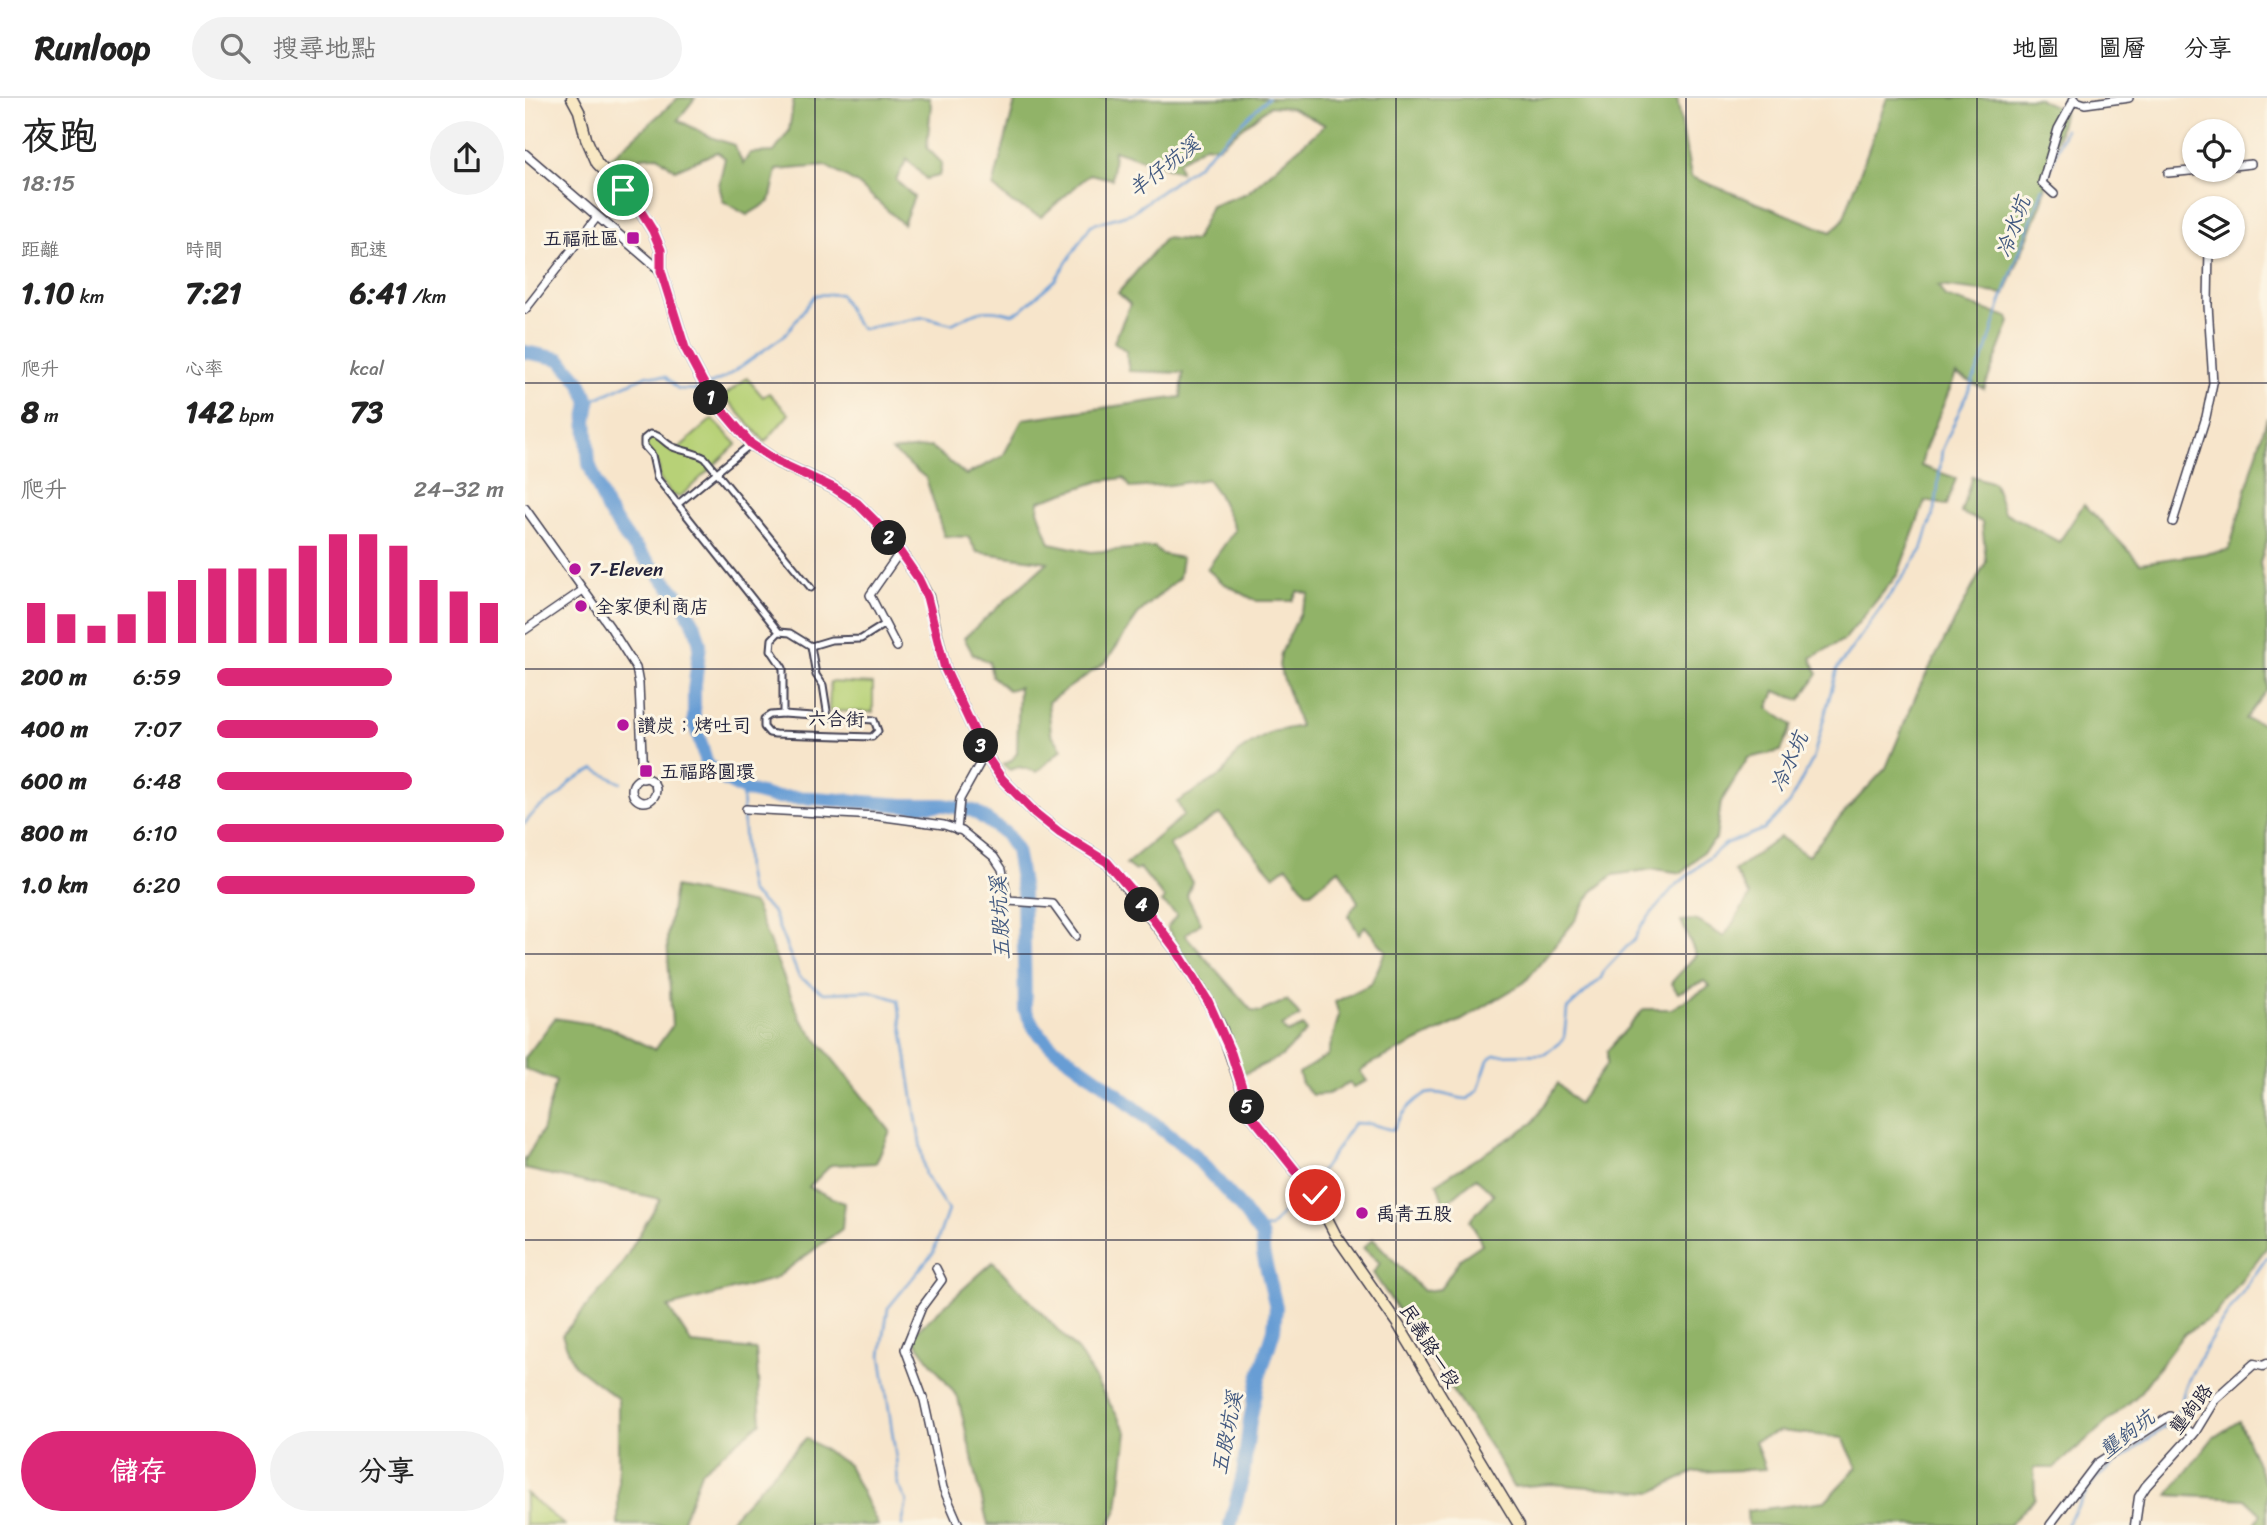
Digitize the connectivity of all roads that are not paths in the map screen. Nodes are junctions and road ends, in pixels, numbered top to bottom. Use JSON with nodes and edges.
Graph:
{"nodes":[{"id":1,"x":572,"y":98,"type":"edge"},
{"id":2,"x":2129,"y":98,"type":"edge"},
{"id":3,"x":2074,"y":99,"type":"edge"},
{"id":4,"x":525,"y":154,"type":"edge"},
{"id":5,"x":2251,"y":164,"type":"dead end"},
{"id":6,"x":2245,"y":165,"type":"edge"},
{"id":7,"x":2182,"y":172,"type":"edge"},
{"id":8,"x":2168,"y":173,"type":"dead end"},
{"id":9,"x":2054,"y":194,"type":"dead end"},
{"id":10,"x":597,"y":217,"type":"junction"},
{"id":11,"x":2210,"y":259,"type":"edge"},
{"id":12,"x":661,"y":271,"type":"junction"},
{"id":13,"x":525,"y":310,"type":"edge"},
{"id":14,"x":751,"y":444,"type":"junction"},
{"id":15,"x":717,"y":472,"type":"junction"},
{"id":16,"x":678,"y":504,"type":"junction"},
{"id":17,"x":525,"y":508,"type":"edge"},
{"id":18,"x":2173,"y":522,"type":"dead end"},
{"id":19,"x":900,"y":552,"type":"junction"},
{"id":20,"x":811,"y":588,"type":"dead end"},
{"id":21,"x":583,"y":590,"type":"junction"},
{"id":22,"x":885,"y":624,"type":"junction"},
{"id":23,"x":525,"y":629,"type":"edge"},
{"id":24,"x":779,"y":632,"type":"junction"},
{"id":25,"x":811,"y":646,"type":"junction"},
{"id":26,"x":897,"y":647,"type":"dead end"},
{"id":27,"x":783,"y":714,"type":"junction"},
{"id":28,"x":828,"y":717,"type":"junction"},
{"id":29,"x":985,"y":754,"type":"junction"},
{"id":30,"x":643,"y":779,"type":"dead end"},
{"id":31,"x":746,"y":809,"type":"dead end"},
{"id":32,"x":957,"y":828,"type":"junction"},
{"id":33,"x":1076,"y":936,"type":"dead end"},
{"id":34,"x":936,"y":1268,"type":"dead end"},
{"id":35,"x":2267,"y":1364,"type":"edge"},
{"id":36,"x":2193,"y":1435,"type":"junction"},
{"id":37,"x":959,"y":1525,"type":"edge"},
{"id":38,"x":1519,"y":1525,"type":"edge"},
{"id":39,"x":2050,"y":1525,"type":"edge"},
{"id":40,"x":2134,"y":1525,"type":"edge"}],
"edges":[{"from":1,"to":12,"type":"main road","name":"民義路一段"},
{"from":2,"to":3,"type":"street"},
{"from":3,"to":9,"type":"street"},
{"from":4,"to":10,"type":"street"},
{"from":5,"to":6,"type":"street"},
{"from":7,"to":8,"type":"street"},
{"from":10,"to":12,"type":"street"},
{"from":10,"to":13,"type":"street"},
{"from":11,"to":18,"type":"street"},
{"from":12,"to":14,"type":"main road","name":"民義路一段"},
{"from":14,"to":15,"type":"street"},
{"from":14,"to":19,"type":"main road","name":"民義路一段"},
{"from":15,"to":16,"type":"street"},
{"from":15,"to":16,"type":"street"},
{"from":15,"to":20,"type":"street"},
{"from":16,"to":24,"type":"street"},
{"from":17,"to":21,"type":"street"},
{"from":19,"to":22,"type":"street"},
{"from":19,"to":29,"type":"main road","name":"民義路一段"},
{"from":21,"to":23,"type":"street"},
{"from":21,"to":30,"type":"street"},
{"from":22,"to":25,"type":"street"},
{"from":22,"to":26,"type":"street"},
{"from":24,"to":25,"type":"street"},
{"from":24,"to":27,"type":"street","name":"六合街"},
{"from":25,"to":28,"type":"street","name":"六合街"},
{"from":27,"to":28,"type":"street","name":"六合街"},
{"from":27,"to":28,"type":"street","name":"六合街"},
{"from":29,"to":32,"type":"street"},
{"from":29,"to":38,"type":"main road","name":"民義路一段"},
{"from":31,"to":32,"type":"street"},
{"from":32,"to":33,"type":"street"},
{"from":34,"to":37,"type":"street"},
{"from":35,"to":36,"type":"street","name":"壟鉤路"},
{"from":36,"to":39,"type":"street"},
{"from":36,"to":40,"type":"street","name":"壟鉤路"}]}
